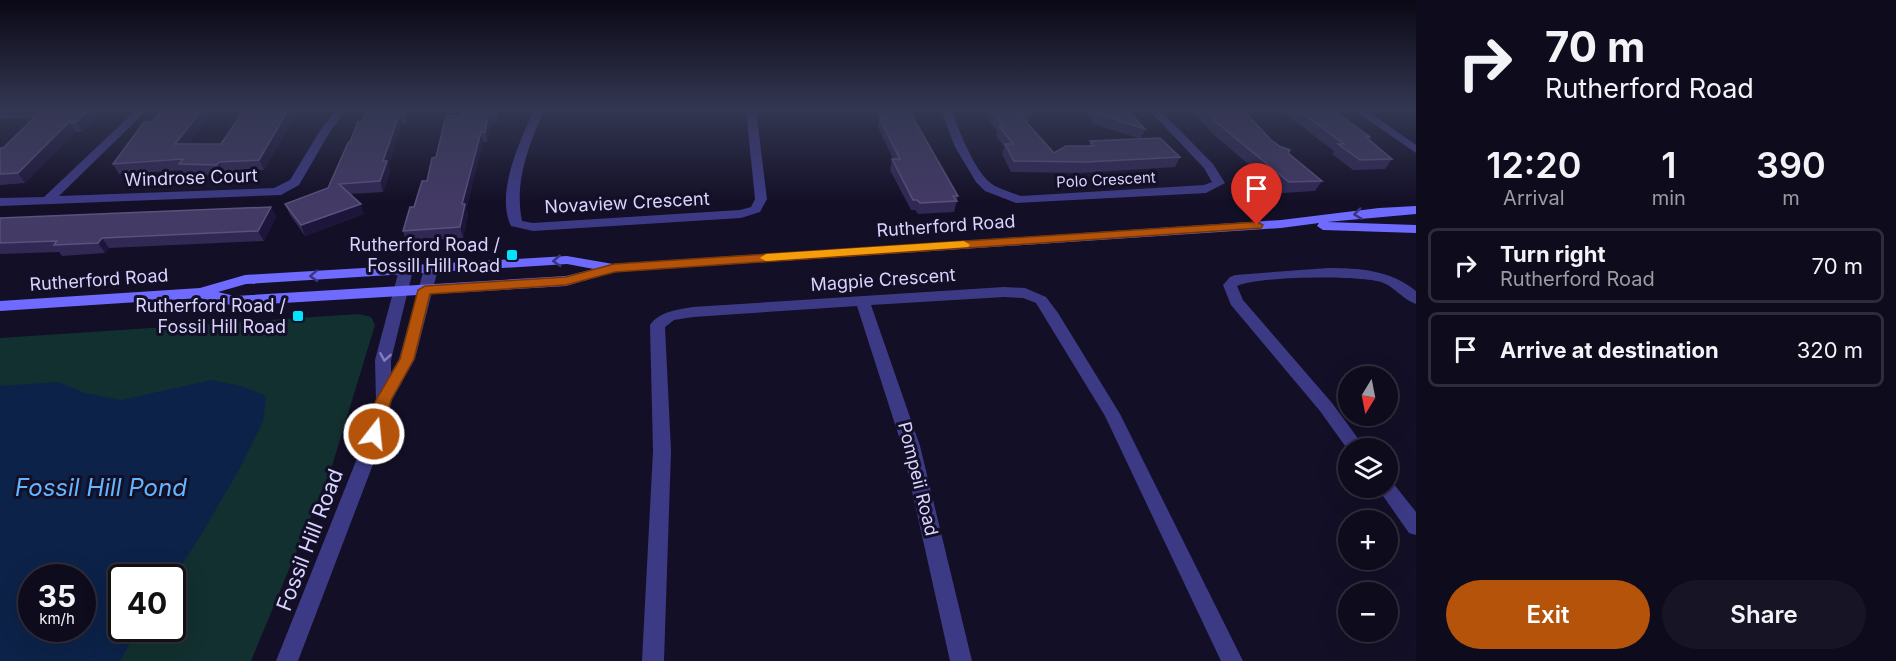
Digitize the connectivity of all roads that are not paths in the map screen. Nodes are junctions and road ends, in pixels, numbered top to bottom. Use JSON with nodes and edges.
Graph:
{"nodes":[{"id":1,"x":110,"y":141,"type":"edge"},
{"id":2,"x":319,"y":141,"type":"edge"},
{"id":3,"x":526,"y":141,"type":"edge"},
{"id":4,"x":754,"y":141,"type":"edge"},
{"id":5,"x":959,"y":141,"type":"edge"},
{"id":6,"x":1184,"y":141,"type":"edge"},
{"id":7,"x":1400,"y":141,"type":"edge"},
{"id":8,"x":1414,"y":151,"type":"edge"},
{"id":9,"x":47,"y":201,"type":"junction"},
{"id":10,"x":0,"y":202,"type":"edge"},
{"id":11,"x":1416,"y":210,"type":"edge"},
{"id":12,"x":1281,"y":224,"type":"junction"},
{"id":13,"x":1416,"y":229,"type":"edge"},
{"id":14,"x":614,"y":268,"type":"junction"},
{"id":15,"x":430,"y":269,"type":"junction"},
{"id":16,"x":406,"y":270,"type":"junction"},
{"id":17,"x":425,"y":290,"type":"junction"},
{"id":18,"x":400,"y":291,"type":"junction"},
{"id":19,"x":200,"y":293,"type":"junction"},
{"id":20,"x":1416,"y":299,"type":"edge"},
{"id":21,"x":862,"y":301,"type":"junction"},
{"id":22,"x":0,"y":306,"type":"edge"},
{"id":23,"x":384,"y":400,"type":"junction"},
{"id":24,"x":1350,"y":438,"type":"edge"},
{"id":25,"x":1394,"y":498,"type":"edge"},
{"id":26,"x":1416,"y":527,"type":"edge"},
{"id":27,"x":287,"y":661,"type":"edge"},
{"id":28,"x":653,"y":661,"type":"edge"},
{"id":29,"x":961,"y":661,"type":"edge"},
{"id":30,"x":1232,"y":661,"type":"edge"}],
"edges":[{"from":1,"to":9,"type":"street"},
{"from":2,"to":9,"type":"street","name":"Windrose Court"},
{"from":3,"to":4,"type":"street","name":"Novaview Crescent"},
{"from":5,"to":6,"type":"street","name":"Polo Crescent"},
{"from":7,"to":8,"type":"street"},
{"from":9,"to":10,"type":"street","name":"Windrose Court"},
{"from":11,"to":12,"type":"main road","name":"Rutherford Road","one_way":true},
{"from":12,"to":13,"type":"main road","name":"Rutherford Road"},
{"from":12,"to":14,"type":"main road","name":"Rutherford Road"},
{"from":14,"to":15,"type":"main road","name":"Rutherford Road","one_way":true},
{"from":14,"to":17,"type":"main road","name":"Rutherford Road"},
{"from":15,"to":16,"type":"main road","name":"Rutherford Road"},
{"from":15,"to":17,"type":"street","name":"Fossil Hill Road"},
{"from":16,"to":18,"type":"street","name":"Fossil Hill Road"},
{"from":16,"to":19,"type":"main road","name":"Rutherford Road","one_way":true},
{"from":17,"to":18,"type":"main road","name":"Rutherford Road"},
{"from":17,"to":23,"type":"street","name":"Fossil Hill Road"},
{"from":18,"to":19,"type":"main road","name":"Rutherford Road"},
{"from":18,"to":23,"type":"street","name":"Fossil Hill Road","one_way":true},
{"from":19,"to":22,"type":"main road","name":"Rutherford Road"},
{"from":20,"to":24,"type":"street"},
{"from":21,"to":28,"type":"street","name":"Magpie Crescent"},
{"from":21,"to":29,"type":"street","name":"Pompeii Road"},
{"from":21,"to":30,"type":"street","name":"Magpie Crescent"},
{"from":23,"to":27,"type":"street","name":"Fossil Hill Road"},
{"from":25,"to":26,"type":"street"}]}
